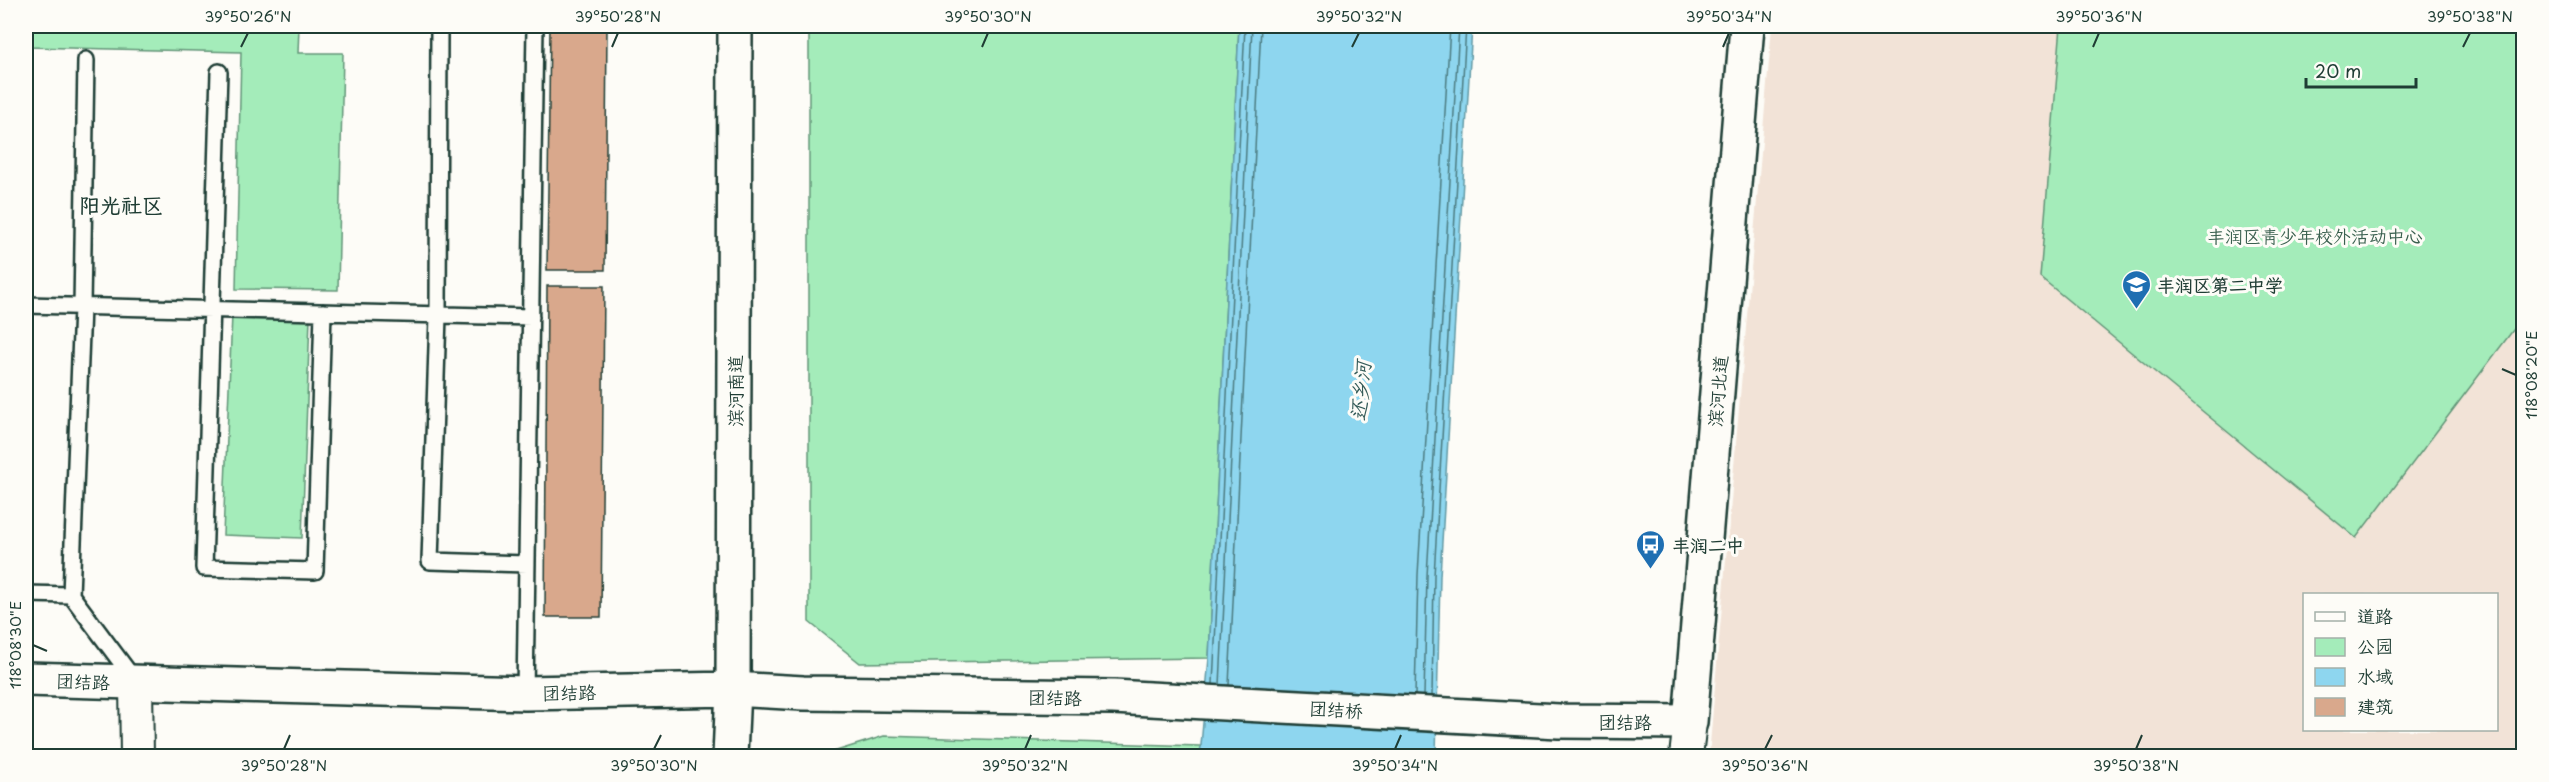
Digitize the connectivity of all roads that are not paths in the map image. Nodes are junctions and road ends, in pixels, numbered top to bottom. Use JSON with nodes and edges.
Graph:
{"nodes":[{"id":1,"x":439,"y":26,"type":"edge"},
{"id":2,"x":536,"y":26,"type":"edge"},
{"id":3,"x":735,"y":26,"type":"edge"},
{"id":4,"x":1747,"y":26,"type":"edge"},
{"id":5,"x":86,"y":60,"type":"dead end"},
{"id":6,"x":219,"y":72,"type":"dead end"},
{"id":7,"x":26,"y":305,"type":"edge"},
{"id":8,"x":82,"y":307,"type":"junction"},
{"id":9,"x":212,"y":310,"type":"junction"},
{"id":10,"x":323,"y":312,"type":"junction"},
{"id":11,"x":438,"y":316,"type":"junction"},
{"id":12,"x":531,"y":317,"type":"junction"},
{"id":13,"x":527,"y":564,"type":"junction"},
{"id":14,"x":26,"y":594,"type":"edge"},
{"id":15,"x":71,"y":595,"type":"junction"},
{"id":16,"x":26,"y":679,"type":"edge"},
{"id":17,"x":136,"y":683,"type":"junction"},
{"id":18,"x":734,"y":689,"type":"junction"},
{"id":19,"x":525,"y":693,"type":"junction"},
{"id":20,"x":1113,"y":698,"type":"joint"},
{"id":21,"x":1559,"y":721,"type":"joint"},
{"id":22,"x":1690,"y":722,"type":"junction"},
{"id":23,"x":138,"y":756,"type":"edge"},
{"id":24,"x":730,"y":756,"type":"edge"},
{"id":25,"x":1686,"y":756,"type":"edge"}],
"edges":[{"from":1,"to":11,"type":"lane"},
{"from":2,"to":12,"type":"lane"},
{"from":3,"to":18,"type":"street","name":"滨河南道"},
{"from":4,"to":22,"type":"street","name":"滨河北道"},
{"from":5,"to":8,"type":"lane"},
{"from":6,"to":9,"type":"lane"},
{"from":7,"to":8,"type":"lane"},
{"from":8,"to":9,"type":"lane"},
{"from":8,"to":15,"type":"lane"},
{"from":9,"to":10,"type":"lane"},
{"from":9,"to":10,"type":"lane"},
{"from":10,"to":11,"type":"lane"},
{"from":11,"to":12,"type":"lane"},
{"from":11,"to":13,"type":"lane"},
{"from":12,"to":13,"type":"lane"},
{"from":13,"to":19,"type":"lane"},
{"from":14,"to":15,"type":"lane"},
{"from":15,"to":17,"type":"lane"},
{"from":16,"to":17,"type":"street","name":"团结路"},
{"from":17,"to":19,"type":"street","name":"团结路"},
{"from":17,"to":23,"type":"street"},
{"from":18,"to":19,"type":"street","name":"团结路"},
{"from":18,"to":20,"type":"street","name":"团结路"},
{"from":18,"to":24,"type":"street","name":"滨河南道"},
{"from":20,"to":21,"type":"street","name":"团结桥"},
{"from":21,"to":22,"type":"street","name":"团结路"},
{"from":22,"to":25,"type":"street","name":"滨河北道"}]}
